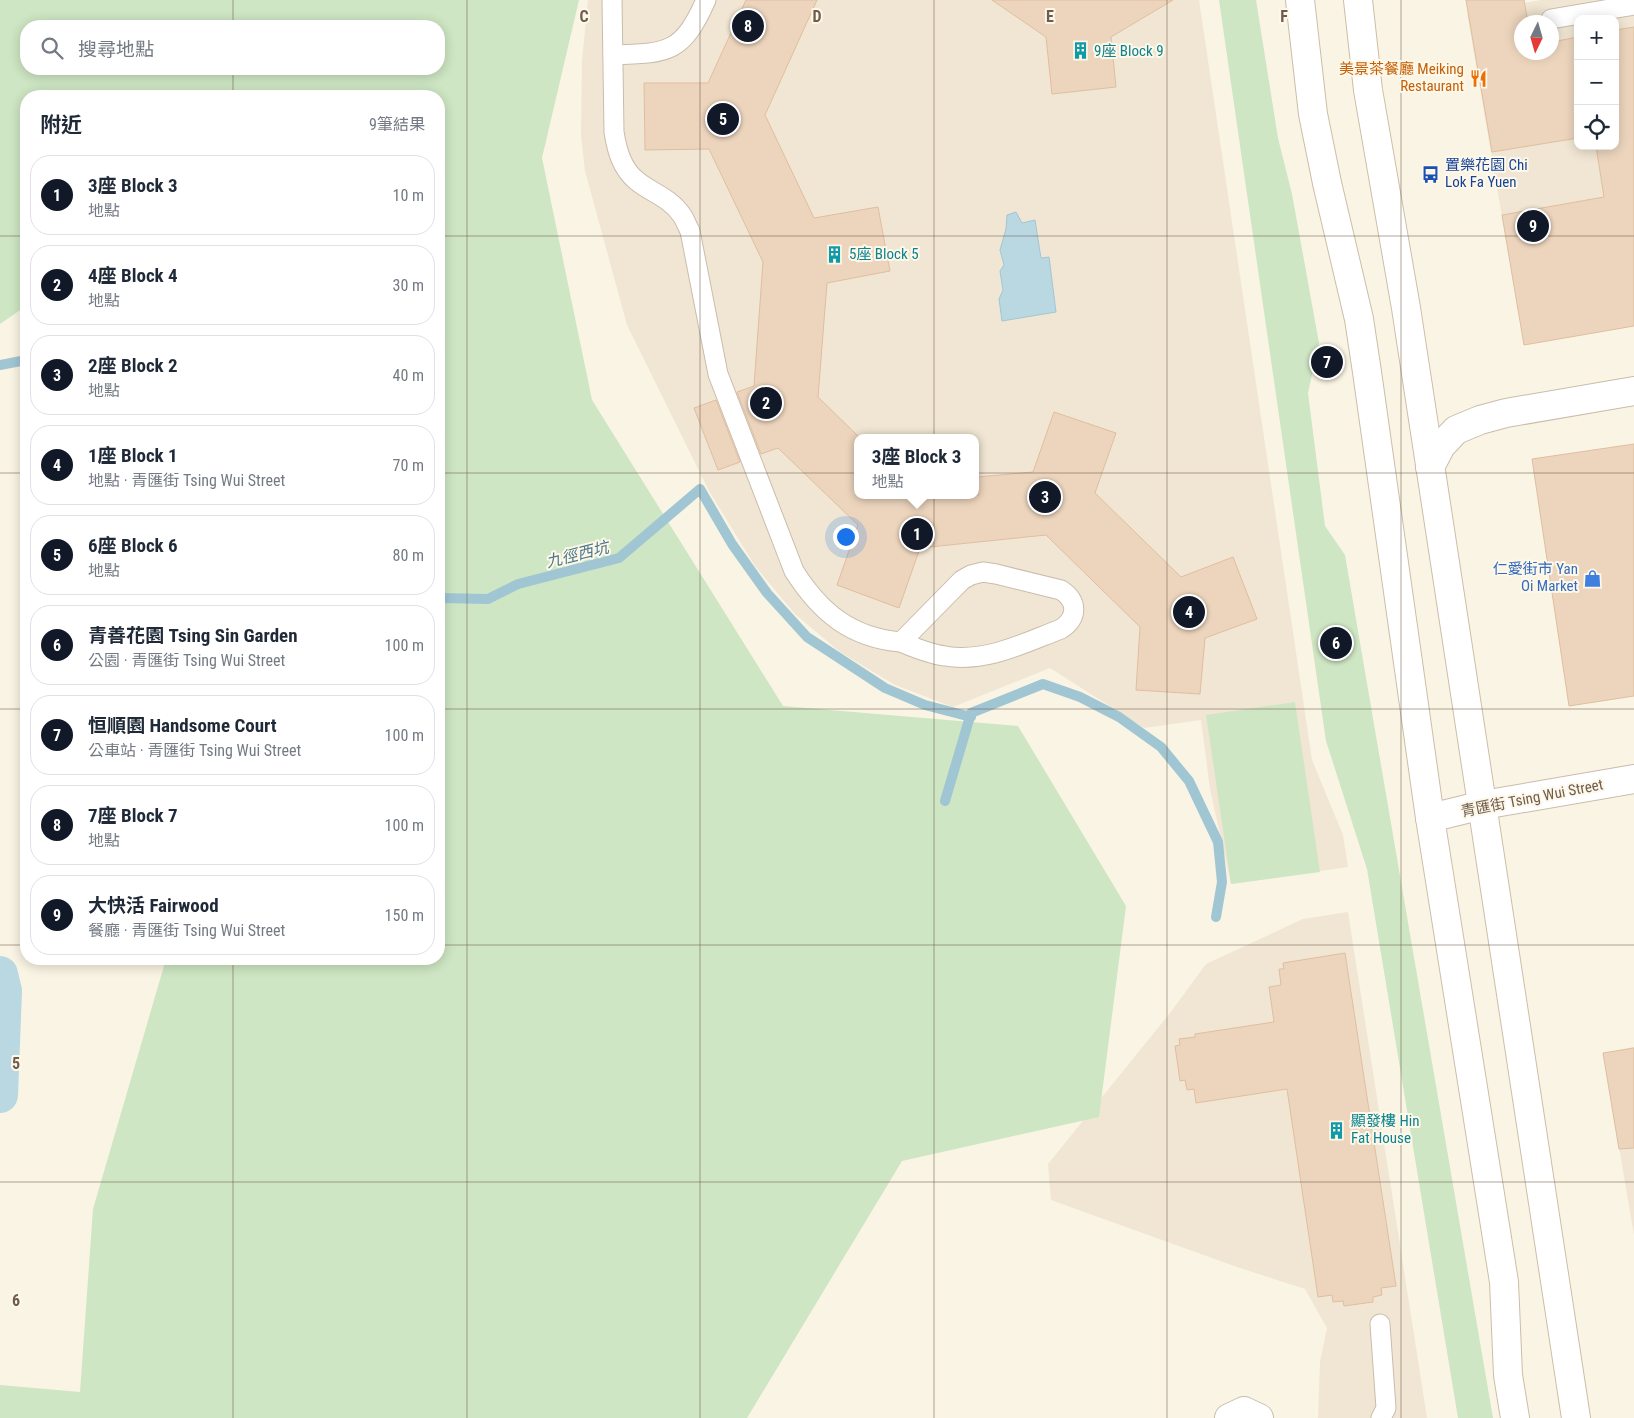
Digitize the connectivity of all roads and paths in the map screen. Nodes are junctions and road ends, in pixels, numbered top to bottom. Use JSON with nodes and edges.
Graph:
{"nodes":[{"id":1,"x":612,"y":0,"type":"edge"},
{"id":2,"x":706,"y":0,"type":"edge"},
{"id":3,"x":1300,"y":0,"type":"edge"},
{"id":4,"x":1358,"y":0,"type":"edge"},
{"id":5,"x":1634,"y":6,"type":"edge"},
{"id":6,"x":1559,"y":18,"type":"edge"},
{"id":7,"x":612,"y":55,"type":"junction"},
{"id":8,"x":1634,"y":391,"type":"edge"},
{"id":9,"x":1430,"y":467,"type":"junction"},
{"id":10,"x":901,"y":642,"type":"junction"},
{"id":11,"x":1634,"y":779,"type":"edge"},
{"id":12,"x":1483,"y":806,"type":"junction"},
{"id":13,"x":1430,"y":818,"type":"junction"},
{"id":14,"x":1380,"y":1324,"type":"dead end"},
{"id":15,"x":1229,"y":1418,"type":"edge"},
{"id":16,"x":1259,"y":1418,"type":"edge"},
{"id":17,"x":1381,"y":1418,"type":"edge"},
{"id":18,"x":1515,"y":1418,"type":"edge"},
{"id":19,"x":1576,"y":1418,"type":"edge"}],
"edges":[{"from":1,"to":7,"type":"lane"},
{"from":2,"to":7,"type":"lane"},
{"from":3,"to":13,"type":"main road"},
{"from":4,"to":9,"type":"main road"},
{"from":5,"to":6,"type":"lane"},
{"from":7,"to":10,"type":"lane"},
{"from":8,"to":9,"type":"main road"},
{"from":9,"to":12,"type":"main road"},
{"from":10,"to":10,"type":"lane"},
{"from":11,"to":12,"type":"main road","name":"青匯街 Tsing Wui Street"},
{"from":12,"to":13,"type":"main road","name":"青匯街 Tsing Wui Street"},
{"from":12,"to":19,"type":"main road"},
{"from":13,"to":18,"type":"main road"},
{"from":14,"to":17,"type":"lane"},
{"from":15,"to":16,"type":"main road"}]}
